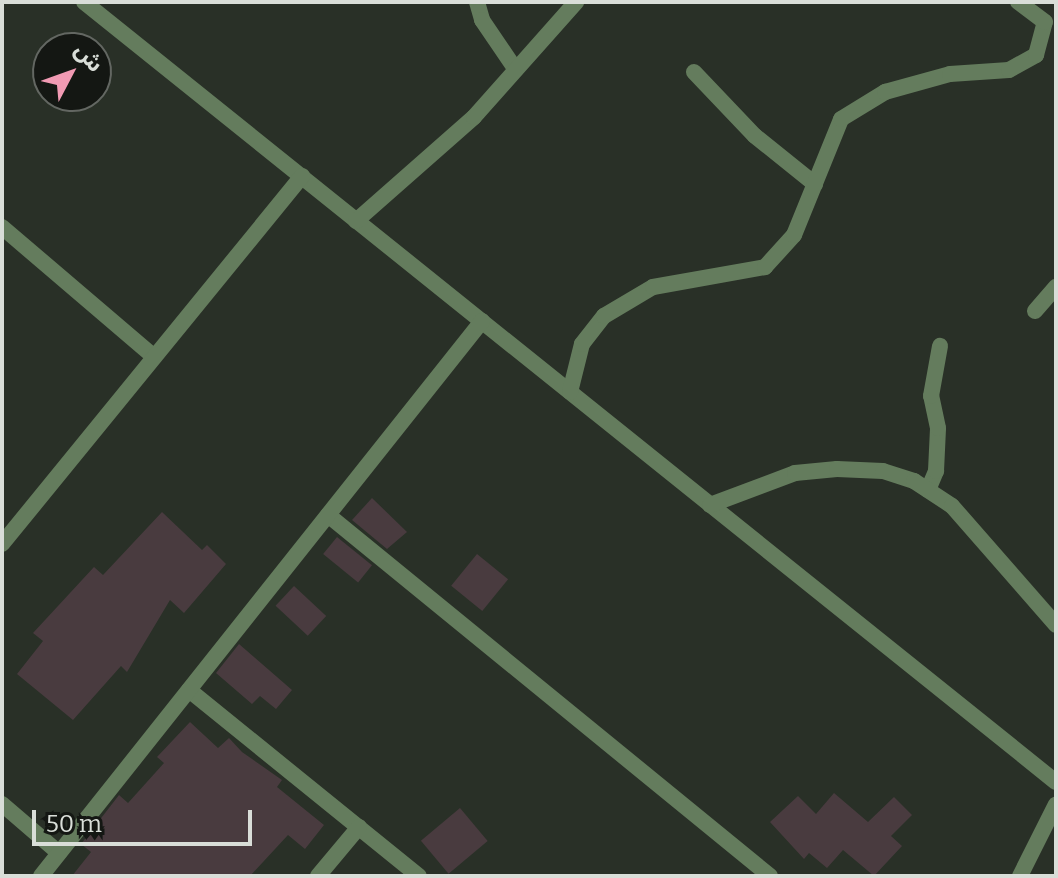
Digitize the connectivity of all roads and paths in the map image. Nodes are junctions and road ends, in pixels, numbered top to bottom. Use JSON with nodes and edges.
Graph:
{"nodes":[{"id":1,"x":84,"y":2,"type":"edge"},
{"id":2,"x":477,"y":2,"type":"edge"},
{"id":3,"x":576,"y":2,"type":"edge"},
{"id":4,"x":1018,"y":2,"type":"edge"},
{"id":5,"x":1050,"y":29,"type":"edge"},
{"id":6,"x":516,"y":70,"type":"junction"},
{"id":7,"x":694,"y":72,"type":"dead end"},
{"id":8,"x":302,"y":176,"type":"junction"},
{"id":9,"x":815,"y":184,"type":"junction"},
{"id":10,"x":356,"y":221,"type":"junction"},
{"id":11,"x":2,"y":227,"type":"edge"},
{"id":12,"x":1056,"y":287,"type":"edge"},
{"id":13,"x":1035,"y":311,"type":"dead end"},
{"id":14,"x":482,"y":321,"type":"junction"},
{"id":15,"x":940,"y":346,"type":"dead end"},
{"id":16,"x":154,"y":357,"type":"junction"},
{"id":17,"x":570,"y":392,"type":"junction"},
{"id":18,"x":928,"y":490,"type":"junction"},
{"id":19,"x":710,"y":505,"type":"junction"},
{"id":20,"x":328,"y":515,"type":"junction"},
{"id":21,"x":5,"y":533,"type":"edge"},
{"id":22,"x":1056,"y":625,"type":"edge"},
{"id":23,"x":189,"y":690,"type":"junction"},
{"id":24,"x":1056,"y":782,"type":"edge"},
{"id":25,"x":2,"y":804,"type":"edge"},
{"id":26,"x":1056,"y":804,"type":"edge"},
{"id":27,"x":359,"y":827,"type":"junction"},
{"id":28,"x":59,"y":853,"type":"junction"},
{"id":29,"x":41,"y":876,"type":"edge"},
{"id":30,"x":318,"y":876,"type":"edge"},
{"id":31,"x":419,"y":876,"type":"edge"},
{"id":32,"x":770,"y":876,"type":"edge"},
{"id":33,"x":1020,"y":876,"type":"edge"}],
"edges":[{"from":1,"to":8,"type":"street"},
{"from":2,"to":6,"type":"street"},
{"from":3,"to":6,"type":"street"},
{"from":4,"to":5,"type":"street"},
{"from":5,"to":9,"type":"street"},
{"from":6,"to":10,"type":"street"},
{"from":7,"to":9,"type":"street"},
{"from":8,"to":10,"type":"street"},
{"from":8,"to":16,"type":"street"},
{"from":9,"to":17,"type":"street"},
{"from":10,"to":14,"type":"street"},
{"from":11,"to":16,"type":"street"},
{"from":12,"to":13,"type":"street"},
{"from":14,"to":17,"type":"street"},
{"from":14,"to":20,"type":"street"},
{"from":15,"to":18,"type":"street"},
{"from":16,"to":21,"type":"street"},
{"from":17,"to":19,"type":"street"},
{"from":18,"to":19,"type":"street"},
{"from":18,"to":22,"type":"street"},
{"from":19,"to":24,"type":"street"},
{"from":20,"to":23,"type":"street"},
{"from":20,"to":32,"type":"street"},
{"from":23,"to":27,"type":"street"},
{"from":23,"to":28,"type":"street"},
{"from":25,"to":28,"type":"street"},
{"from":26,"to":33,"type":"street"},
{"from":27,"to":30,"type":"street"},
{"from":27,"to":31,"type":"street"},
{"from":28,"to":29,"type":"street"}]}
